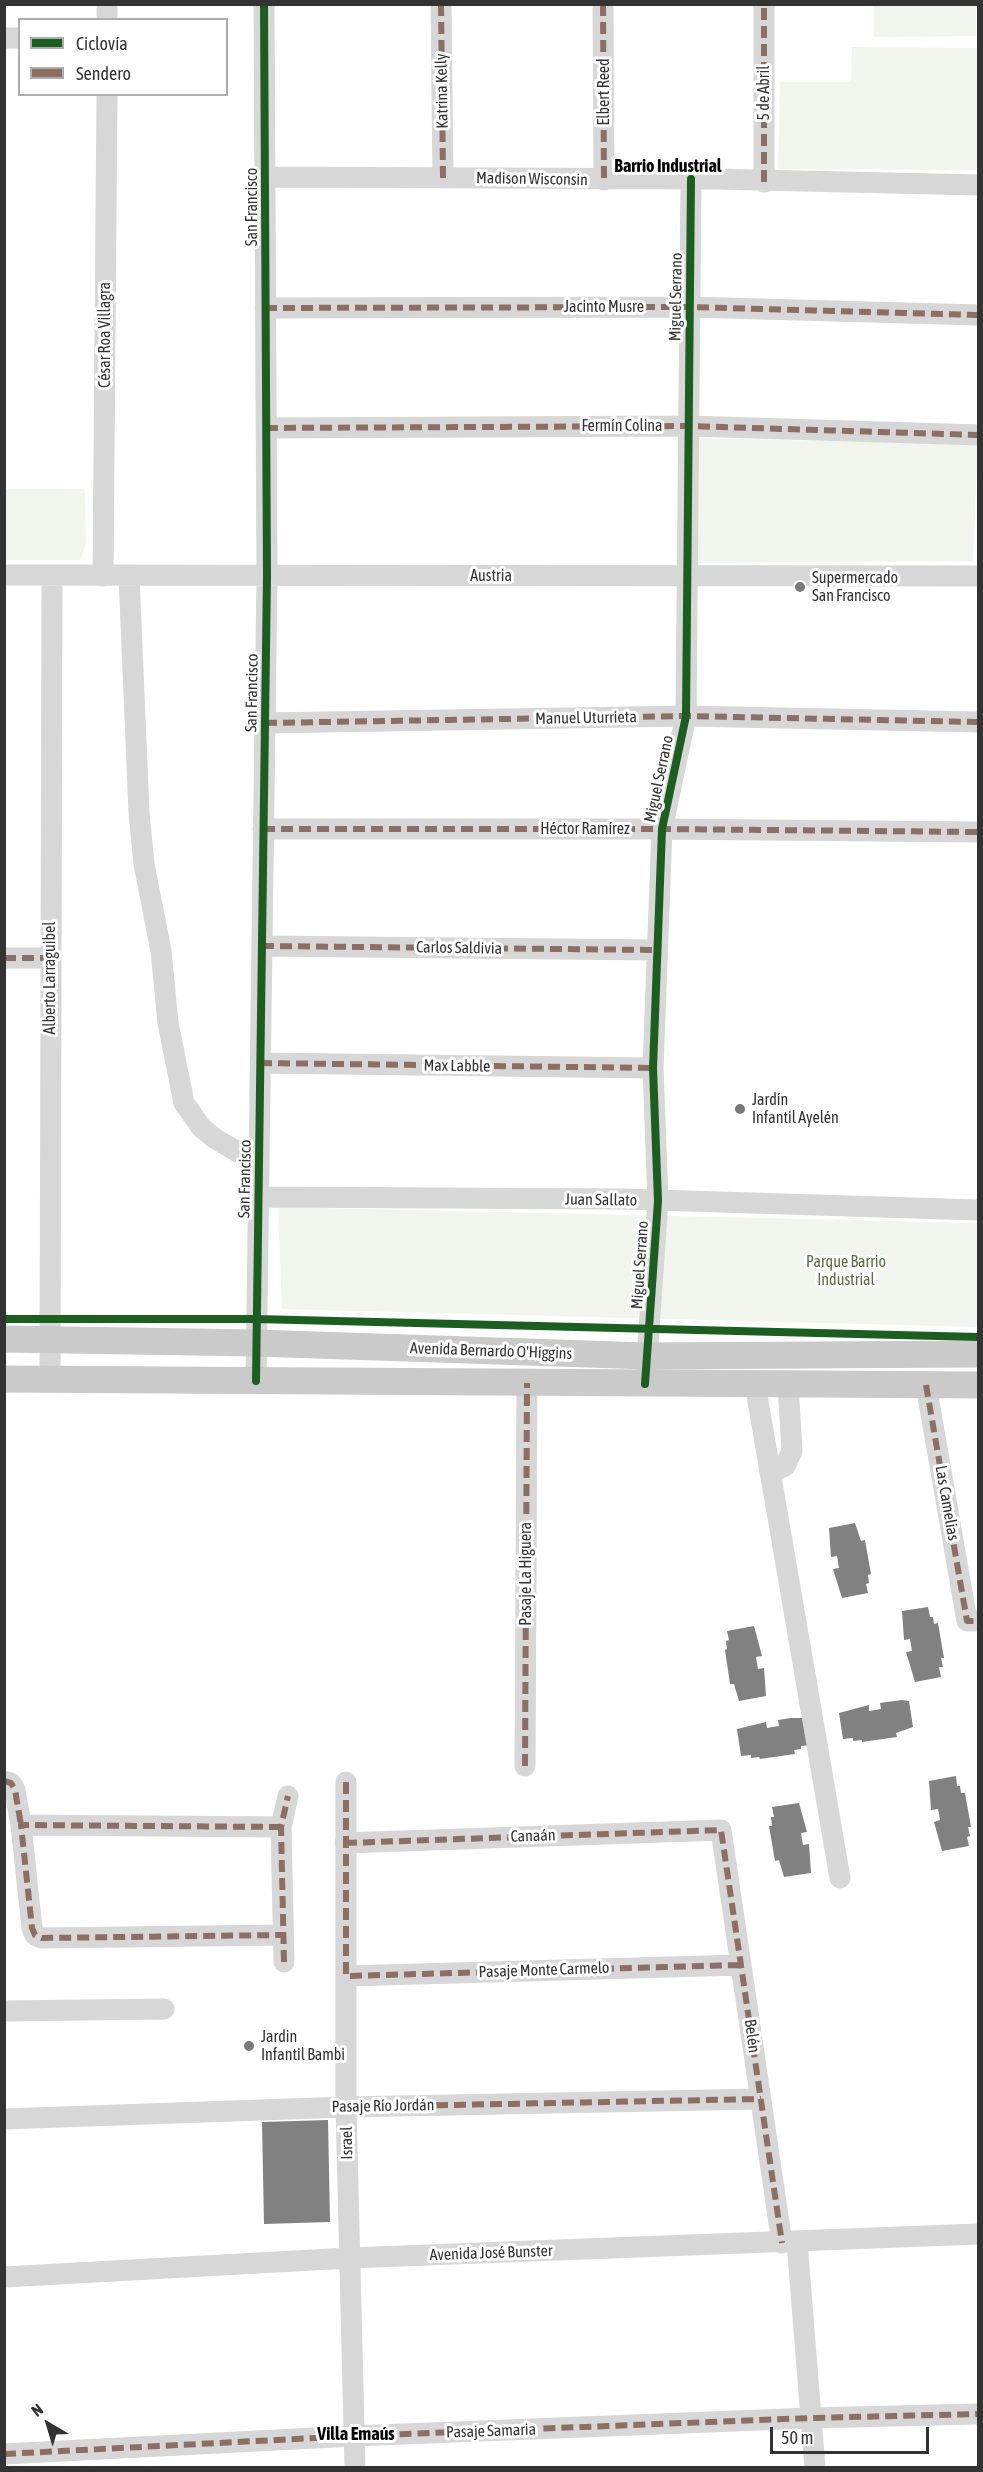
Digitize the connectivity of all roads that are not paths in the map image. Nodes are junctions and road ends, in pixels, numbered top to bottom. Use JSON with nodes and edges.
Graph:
{"nodes":[{"id":1,"x":264,"y":4,"type":"edge"},
{"id":2,"x":441,"y":4,"type":"edge"},
{"id":3,"x":603,"y":4,"type":"edge"},
{"id":4,"x":764,"y":4,"type":"edge"},
{"id":5,"x":106,"y":96,"type":"edge"},
{"id":6,"x":265,"y":177,"type":"junction"},
{"id":7,"x":443,"y":178,"type":"junction"},
{"id":8,"x":692,"y":179,"type":"junction"},
{"id":9,"x":604,"y":180,"type":"junction"},
{"id":10,"x":764,"y":182,"type":"junction"},
{"id":11,"x":978,"y":185,"type":"edge"},
{"id":12,"x":689,"y":307,"type":"junction"},
{"id":13,"x":266,"y":308,"type":"junction"},
{"id":14,"x":978,"y":315,"type":"edge"},
{"id":15,"x":689,"y":426,"type":"junction"},
{"id":16,"x":266,"y":428,"type":"junction"},
{"id":17,"x":978,"y":435,"type":"edge"},
{"id":18,"x":4,"y":575,"type":"edge"},
{"id":19,"x":52,"y":576,"type":"junction"},
{"id":20,"x":103,"y":576,"type":"junction"},
{"id":21,"x":129,"y":576,"type":"junction"},
{"id":22,"x":267,"y":576,"type":"junction"},
{"id":23,"x":687,"y":576,"type":"junction"},
{"id":24,"x":978,"y":576,"type":"edge"},
{"id":25,"x":686,"y":716,"type":"junction"},
{"id":26,"x":978,"y":722,"type":"edge"},
{"id":27,"x":265,"y":723,"type":"junction"},
{"id":28,"x":263,"y":829,"type":"junction"},
{"id":29,"x":662,"y":829,"type":"junction"},
{"id":30,"x":978,"y":832,"type":"edge"},
{"id":31,"x":262,"y":946,"type":"junction"},
{"id":32,"x":656,"y":950,"type":"junction"},
{"id":33,"x":4,"y":958,"type":"edge"},
{"id":34,"x":50,"y":958,"type":"junction"},
{"id":35,"x":260,"y":1063,"type":"junction"},
{"id":36,"x":653,"y":1068,"type":"junction"},
{"id":37,"x":259,"y":1159,"type":"junction"},
{"id":38,"x":258,"y":1197,"type":"junction"},
{"id":39,"x":658,"y":1201,"type":"junction"},
{"id":40,"x":978,"y":1210,"type":"edge"},
{"id":41,"x":4,"y":1339,"type":"edge"},
{"id":42,"x":50,"y":1340,"type":"junction"},
{"id":43,"x":256,"y":1343,"type":"junction"},
{"id":44,"x":978,"y":1354,"type":"edge"},
{"id":45,"x":648,"y":1356,"type":"junction"},
{"id":46,"x":4,"y":1379,"type":"edge"},
{"id":47,"x":50,"y":1380,"type":"junction"},
{"id":48,"x":256,"y":1381,"type":"junction"},
{"id":49,"x":527,"y":1383,"type":"junction"},
{"id":50,"x":645,"y":1384,"type":"junction"},
{"id":51,"x":755,"y":1384,"type":"junction"},
{"id":52,"x":788,"y":1384,"type":"junction"},
{"id":53,"x":978,"y":1384,"type":"edge"},
{"id":54,"x":926,"y":1385,"type":"junction"},
{"id":55,"x":770,"y":1473,"type":"junction"},
{"id":56,"x":973,"y":1621,"type":"edge"},
{"id":57,"x":525,"y":1766,"type":"dead end"},
{"id":58,"x":4,"y":1781,"type":"edge"},
{"id":59,"x":345,"y":1782,"type":"dead end"},
{"id":60,"x":288,"y":1796,"type":"dead end"},
{"id":61,"x":21,"y":1825,"type":"junction"},
{"id":62,"x":281,"y":1827,"type":"junction"},
{"id":63,"x":721,"y":1830,"type":"joint"},
{"id":64,"x":345,"y":1843,"type":"junction"},
{"id":65,"x":840,"y":1878,"type":"dead end"},
{"id":66,"x":283,"y":1935,"type":"junction"},
{"id":67,"x":284,"y":1962,"type":"dead end"},
{"id":68,"x":741,"y":1965,"type":"junction"},
{"id":69,"x":346,"y":1976,"type":"junction"},
{"id":70,"x":164,"y":2009,"type":"dead end"},
{"id":71,"x":4,"y":2011,"type":"edge"},
{"id":72,"x":761,"y":2099,"type":"junction"},
{"id":73,"x":346,"y":2107,"type":"junction"},
{"id":74,"x":4,"y":2119,"type":"edge"},
{"id":75,"x":978,"y":2234,"type":"edge"},
{"id":76,"x":790,"y":2243,"type":"junction"},
{"id":77,"x":349,"y":2258,"type":"junction"},
{"id":78,"x":4,"y":2277,"type":"edge"},
{"id":79,"x":978,"y":2414,"type":"edge"},
{"id":80,"x":811,"y":2418,"type":"junction"},
{"id":81,"x":354,"y":2436,"type":"junction"},
{"id":82,"x":4,"y":2454,"type":"edge"},
{"id":83,"x":355,"y":2468,"type":"edge"},
{"id":84,"x":815,"y":2468,"type":"edge"}],
"edges":[{"from":1,"to":6,"type":"street","name":"San Francisco"},
{"from":2,"to":7,"type":"street","name":"Katrina Kelly"},
{"from":3,"to":9,"type":"street","name":"Elbert Reed"},
{"from":4,"to":10,"type":"street","name":"5 de Abril"},
{"from":5,"to":20,"type":"street","name":"César Roa Villagra"},
{"from":6,"to":7,"type":"street","name":"Madison Wisconsin"},
{"from":6,"to":13,"type":"street","name":"San Francisco"},
{"from":7,"to":9,"type":"street","name":"Madison Wisconsin"},
{"from":8,"to":9,"type":"street","name":"Madison Wisconsin"},
{"from":8,"to":10,"type":"street","name":"Madison Wisconsin"},
{"from":8,"to":12,"type":"street","name":"Miguel Serrano"},
{"from":10,"to":11,"type":"street","name":"Madison Wisconsin"},
{"from":12,"to":13,"type":"street","name":"Jacinto Musre"},
{"from":12,"to":14,"type":"street","name":"Jacinto Musre"},
{"from":12,"to":15,"type":"street","name":"Miguel Serrano"},
{"from":13,"to":16,"type":"street","name":"San Francisco"},
{"from":15,"to":16,"type":"street","name":"Fermín Colina"},
{"from":15,"to":17,"type":"street","name":"Fermín Colina"},
{"from":15,"to":23,"type":"street","name":"Miguel Serrano"},
{"from":16,"to":22,"type":"street","name":"San Francisco"},
{"from":18,"to":19,"type":"street","name":"Austria"},
{"from":19,"to":20,"type":"street","name":"Austria"},
{"from":19,"to":34,"type":"street","name":"Alberto Larraguibel"},
{"from":20,"to":21,"type":"street","name":"Austria"},
{"from":21,"to":22,"type":"street","name":"Austria"},
{"from":21,"to":37,"type":"street"},
{"from":22,"to":23,"type":"street","name":"Austria"},
{"from":22,"to":27,"type":"street","name":"San Francisco"},
{"from":23,"to":24,"type":"street","name":"Austria"},
{"from":23,"to":25,"type":"street","name":"Miguel Serrano"},
{"from":25,"to":26,"type":"street","name":"Manuel Uturrieta"},
{"from":25,"to":27,"type":"street","name":"Manuel Uturrieta"},
{"from":25,"to":29,"type":"street","name":"Miguel Serrano"},
{"from":27,"to":28,"type":"street","name":"San Francisco"},
{"from":28,"to":29,"type":"street","name":"Héctor Ramírez"},
{"from":28,"to":31,"type":"street","name":"San Francisco"},
{"from":29,"to":30,"type":"street","name":"Héctor Ramírez"},
{"from":29,"to":32,"type":"street","name":"Miguel Serrano"},
{"from":31,"to":32,"type":"street","name":"Carlos Saldivia"},
{"from":31,"to":35,"type":"street","name":"San Francisco"},
{"from":32,"to":36,"type":"street","name":"Miguel Serrano"},
{"from":33,"to":34,"type":"street"},
{"from":34,"to":42,"type":"street","name":"Alberto Larraguibel"},
{"from":35,"to":36,"type":"street","name":"Max Labble"},
{"from":35,"to":37,"type":"street","name":"San Francisco"},
{"from":36,"to":39,"type":"street","name":"Miguel Serrano"},
{"from":37,"to":38,"type":"street","name":"San Francisco"},
{"from":38,"to":39,"type":"street","name":"Juan Sallato"},
{"from":38,"to":43,"type":"street","name":"San Francisco"},
{"from":39,"to":40,"type":"street","name":"Juan Sallato"},
{"from":39,"to":45,"type":"street","name":"Miguel Serrano"},
{"from":41,"to":42,"type":"main road","name":"Avenida Bernardo O'Higgins"},
{"from":42,"to":43,"type":"main road","name":"Avenida Bernardo O'Higgins"},
{"from":42,"to":47,"type":"street","name":"Alberto Larraguibel"},
{"from":43,"to":45,"type":"main road","name":"Avenida Bernardo O'Higgins"},
{"from":43,"to":48,"type":"street","name":"San Francisco"},
{"from":44,"to":45,"type":"main road","name":"Avenida Bernardo O'Higgins"},
{"from":45,"to":50,"type":"street","name":"Miguel Serrano"},
{"from":46,"to":47,"type":"main road","name":"Avenida Bernardo O'Higgins"},
{"from":47,"to":48,"type":"main road","name":"Avenida Bernardo O'Higgins"},
{"from":48,"to":49,"type":"main road","name":"Avenida Bernardo O'Higgins"},
{"from":49,"to":50,"type":"main road","name":"Avenida Bernardo O'Higgins"},
{"from":49,"to":57,"type":"street","name":"Pasaje La Higuera"},
{"from":50,"to":51,"type":"main road","name":"Avenida Bernardo O'Higgins"},
{"from":51,"to":52,"type":"main road","name":"Avenida Bernardo O'Higgins"},
{"from":51,"to":55,"type":"street"},
{"from":52,"to":54,"type":"main road","name":"Avenida Bernardo O'Higgins"},
{"from":52,"to":55,"type":"street"},
{"from":53,"to":54,"type":"main road","name":"Avenida Bernardo O'Higgins"},
{"from":54,"to":56,"type":"street","name":"Las Camelias"},
{"from":55,"to":65,"type":"street"},
{"from":58,"to":61,"type":"street"},
{"from":59,"to":64,"type":"street","name":"Israel"},
{"from":60,"to":62,"type":"street"},
{"from":61,"to":62,"type":"street"},
{"from":61,"to":66,"type":"street"},
{"from":62,"to":66,"type":"street"},
{"from":63,"to":64,"type":"street","name":"Canaán"},
{"from":63,"to":68,"type":"street","name":"Belén"},
{"from":64,"to":69,"type":"street","name":"Israel"},
{"from":66,"to":67,"type":"street"},
{"from":68,"to":69,"type":"street","name":"Pasaje Monte Carmelo"},
{"from":68,"to":72,"type":"street","name":"Belén"},
{"from":69,"to":73,"type":"street","name":"Israel"},
{"from":70,"to":71,"type":"street"},
{"from":72,"to":73,"type":"street","name":"Pasaje Río Jordán"},
{"from":72,"to":76,"type":"street","name":"Belén"},
{"from":73,"to":74,"type":"street","name":"Pasaje Río Jordán"},
{"from":73,"to":77,"type":"street","name":"Israel"},
{"from":75,"to":76,"type":"street","name":"Avenida José Bunster"},
{"from":76,"to":77,"type":"street","name":"Avenida José Bunster"},
{"from":76,"to":80,"type":"street","name":"Belén"},
{"from":77,"to":78,"type":"street","name":"Avenida José Bunster"},
{"from":77,"to":81,"type":"street","name":"Israel"},
{"from":79,"to":80,"type":"street","name":"Pasaje Samaria"},
{"from":80,"to":81,"type":"street","name":"Pasaje Samaria"},
{"from":80,"to":84,"type":"street","name":"Belén"},
{"from":81,"to":82,"type":"street","name":"Pasaje Samaria"},
{"from":81,"to":83,"type":"street","name":"Israel"}]}
